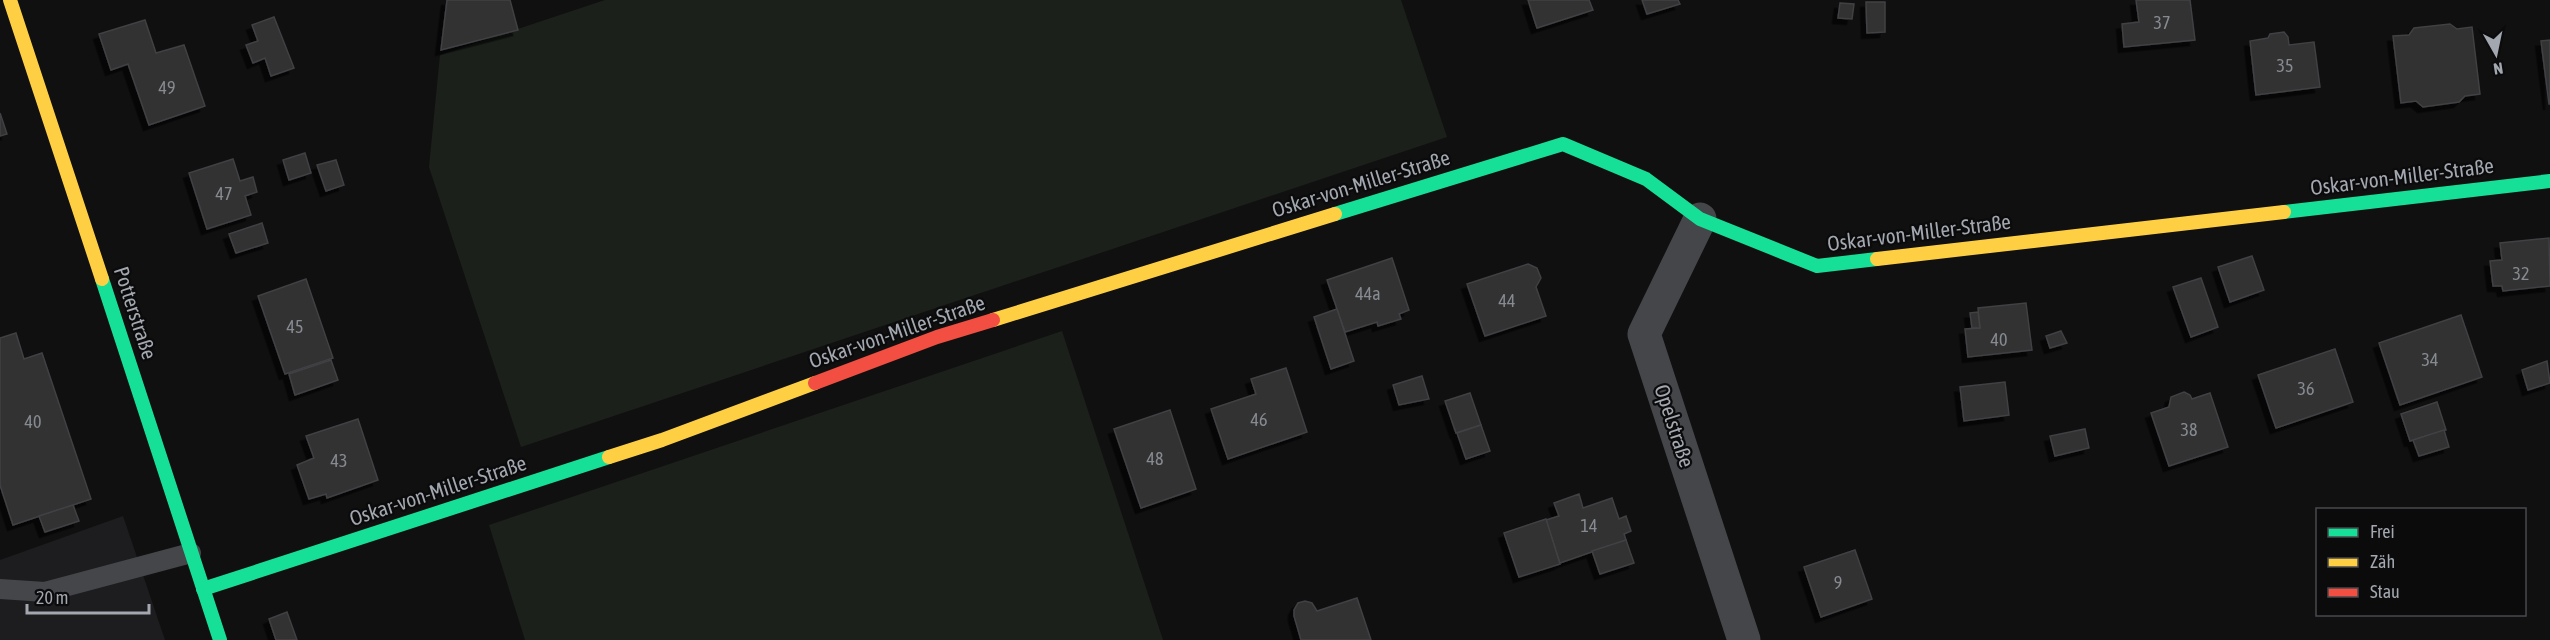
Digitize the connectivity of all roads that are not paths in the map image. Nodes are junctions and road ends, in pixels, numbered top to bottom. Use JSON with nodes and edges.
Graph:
{"nodes":[{"id":1,"x":10,"y":0,"type":"edge"},
{"id":2,"x":2550,"y":181,"type":"edge"},
{"id":3,"x":1700,"y":219,"type":"junction"},
{"id":4,"x":191,"y":553,"type":"junction"},
{"id":5,"x":0,"y":589,"type":"edge"},
{"id":6,"x":203,"y":589,"type":"junction"},
{"id":7,"x":220,"y":640,"type":"edge"},
{"id":8,"x":1744,"y":640,"type":"edge"}],
"edges":[{"from":1,"to":4,"type":"street","name":"Potterstraße"},
{"from":2,"to":3,"type":"street","name":"Oskar-von-Miller-Straße"},
{"from":3,"to":6,"type":"street","name":"Oskar-von-Miller-Straße"},
{"from":3,"to":8,"type":"street","name":"Opelstraße"},
{"from":4,"to":5,"type":"lane"},
{"from":4,"to":6,"type":"street","name":"Potterstraße"},
{"from":6,"to":7,"type":"street","name":"Potterstraße"}]}
